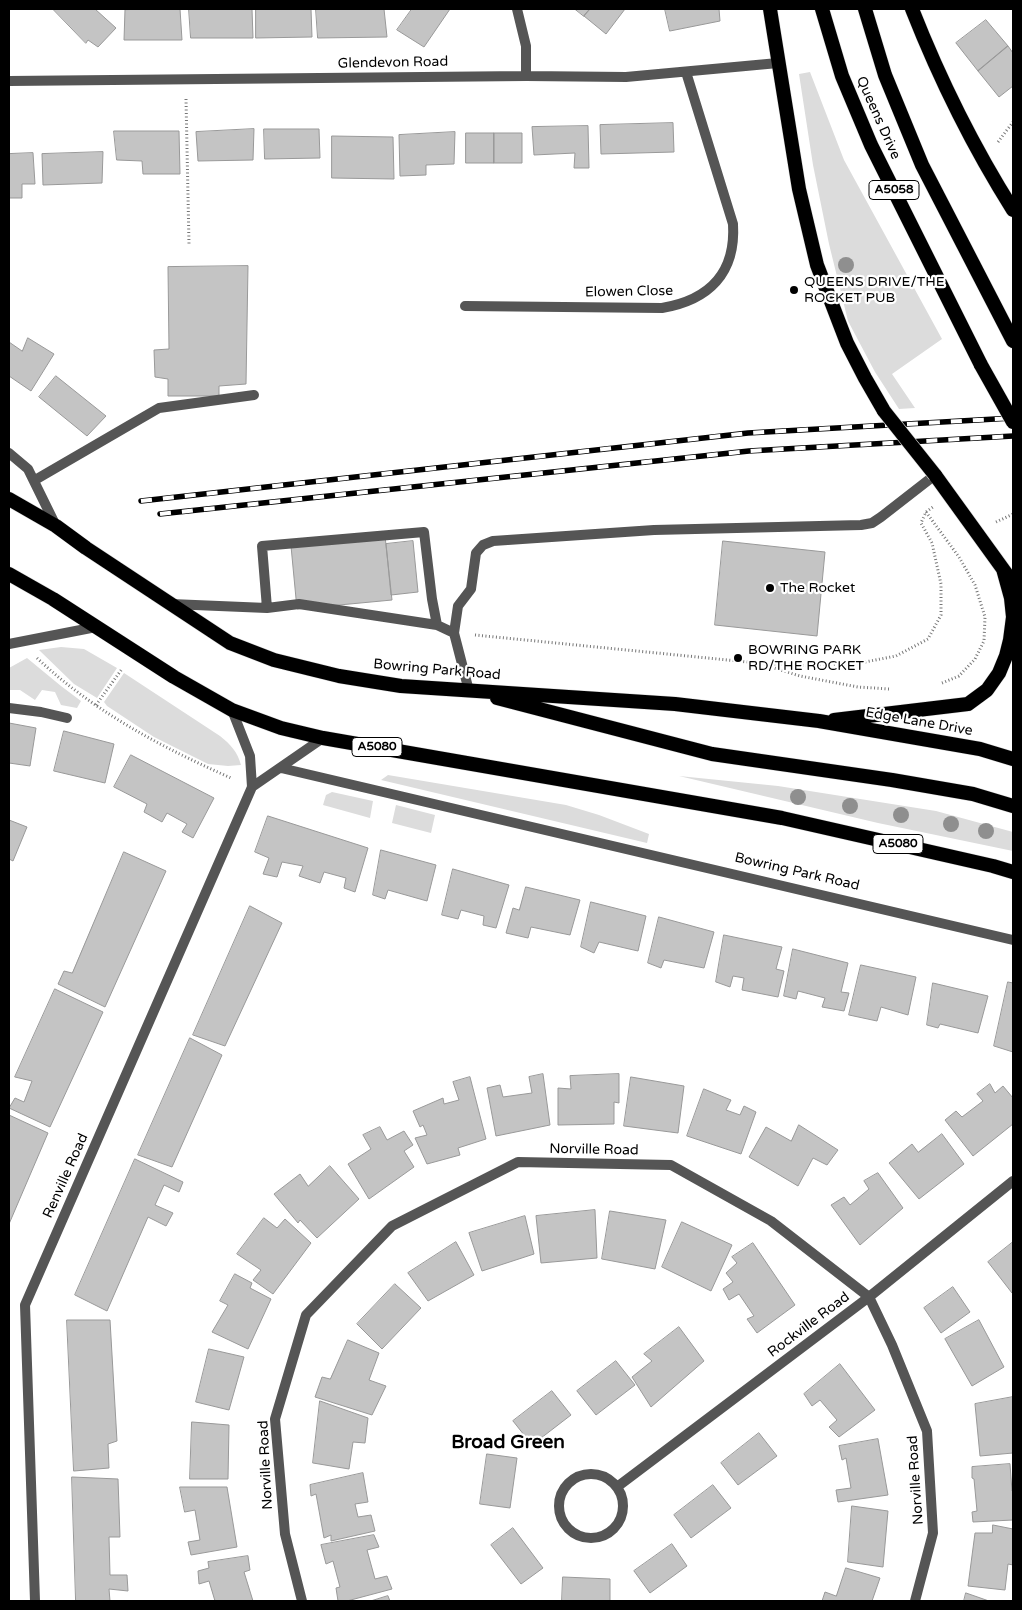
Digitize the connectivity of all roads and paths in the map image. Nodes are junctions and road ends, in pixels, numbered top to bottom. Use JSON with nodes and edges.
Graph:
{"nodes":[{"id":1,"x":517,"y":9,"type":"edge"},
{"id":2,"x":770,"y":9,"type":"edge"},
{"id":3,"x":822,"y":9,"type":"edge"},
{"id":4,"x":865,"y":9,"type":"edge"},
{"id":5,"x":912,"y":9,"type":"edge"},
{"id":6,"x":778,"y":62,"type":"junction"},
{"id":7,"x":686,"y":72,"type":"junction"},
{"id":8,"x":526,"y":76,"type":"junction"},
{"id":9,"x":185,"y":80,"type":"junction"},
{"id":10,"x":9,"y":81,"type":"edge"},
{"id":11,"x":1000,"y":188,"type":"junction"},
{"id":12,"x":1013,"y":197,"type":"edge"},
{"id":13,"x":1013,"y":210,"type":"edge"},
{"id":14,"x":190,"y":244,"type":"dead end"},
{"id":15,"x":465,"y":306,"type":"dead end"},
{"id":16,"x":1013,"y":341,"type":"edge"},
{"id":17,"x":254,"y":395,"type":"dead end"},
{"id":18,"x":1013,"y":422,"type":"edge"},
{"id":19,"x":9,"y":453,"type":"edge"},
{"id":20,"x":935,"y":475,"type":"junction"},
{"id":21,"x":34,"y":480,"type":"junction"},
{"id":22,"x":949,"y":496,"type":"junction"},
{"id":23,"x":9,"y":499,"type":"edge"},
{"id":24,"x":926,"y":512,"type":"junction"},
{"id":25,"x":56,"y":526,"type":"junction"},
{"id":26,"x":1003,"y":569,"type":"junction"},
{"id":27,"x":9,"y":574,"type":"edge"},
{"id":28,"x":1013,"y":582,"type":"edge"},
{"id":29,"x":168,"y":603,"type":"junction"},
{"id":30,"x":267,"y":608,"type":"junction"},
{"id":31,"x":437,"y":625,"type":"junction"},
{"id":32,"x":96,"y":628,"type":"junction"},
{"id":33,"x":454,"y":633,"type":"junction"},
{"id":34,"x":12,"y":643,"type":"edge"},
{"id":35,"x":134,"y":651,"type":"junction"},
{"id":36,"x":758,"y":663,"type":"junction"},
{"id":37,"x":936,"y":686,"type":"dead end"},
{"id":38,"x":891,"y":689,"type":"dead end"},
{"id":39,"x":469,"y":691,"type":"junction"},
{"id":40,"x":96,"y":705,"type":"junction"},
{"id":41,"x":9,"y":708,"type":"edge"},
{"id":42,"x":232,"y":710,"type":"junction"},
{"id":43,"x":67,"y":718,"type":"dead end"},
{"id":44,"x":819,"y":721,"type":"junction"},
{"id":45,"x":323,"y":738,"type":"junction"},
{"id":46,"x":1013,"y":759,"type":"edge"},
{"id":47,"x":280,"y":768,"type":"junction"},
{"id":48,"x":252,"y":787,"type":"junction"},
{"id":49,"x":1013,"y":806,"type":"edge"},
{"id":50,"x":1013,"y":872,"type":"edge"},
{"id":51,"x":1013,"y":940,"type":"edge"},
{"id":52,"x":1013,"y":1181,"type":"edge"},
{"id":53,"x":869,"y":1297,"type":"junction"},
{"id":54,"x":617,"y":1487,"type":"junction"},
{"id":55,"x":35,"y":1601,"type":"edge"},
{"id":56,"x":302,"y":1601,"type":"edge"},
{"id":57,"x":915,"y":1601,"type":"edge"}],
"edges":[{"from":1,"to":8,"type":"street"},
{"from":2,"to":6,"type":"highway"},
{"from":3,"to":18,"type":"highway","name":"Queens Drive","number":"A5058","bridge":true},
{"from":4,"to":16,"type":"highway","name":"Queens Drive","number":"A5058"},
{"from":5,"to":11,"type":"highway"},
{"from":6,"to":7,"type":"street","name":"Glendevon Road"},
{"from":6,"to":20,"type":"highway","bridge":true},
{"from":7,"to":8,"type":"street","name":"Glendevon Road"},
{"from":7,"to":15,"type":"street","name":"Elowen Close"},
{"from":8,"to":9,"type":"street","name":"Glendevon Road"},
{"from":9,"to":10,"type":"street","name":"Glendevon Road"},
{"from":9,"to":14,"type":"path"},
{"from":11,"to":12,"type":"street"},
{"from":11,"to":13,"type":"highway"},
{"from":17,"to":21,"type":"street"},
{"from":19,"to":21,"type":"street"},
{"from":20,"to":22,"type":"highway"},
{"from":20,"to":33,"type":"street"},
{"from":21,"to":25,"type":"street"},
{"from":22,"to":24,"type":"path"},
{"from":22,"to":26,"type":"highway"},
{"from":23,"to":25,"type":"highway","name":"Bowring Park Road"},
{"from":24,"to":36,"type":"path"},
{"from":24,"to":37,"type":"path"},
{"from":25,"to":29,"type":"highway","name":"Bowring Park Road"},
{"from":26,"to":28,"type":"highway"},
{"from":26,"to":44,"type":"highway"},
{"from":27,"to":32,"type":"highway","number":"A5080"},
{"from":29,"to":30,"type":"street"},
{"from":29,"to":39,"type":"highway","name":"Bowring Park Road"},
{"from":30,"to":31,"type":"street"},
{"from":30,"to":31,"type":"street"},
{"from":31,"to":33,"type":"street"},
{"from":32,"to":34,"type":"street"},
{"from":32,"to":35,"type":"highway","number":"A5080"},
{"from":33,"to":36,"type":"path"},
{"from":33,"to":39,"type":"street"},
{"from":34,"to":40,"type":"path"},
{"from":35,"to":40,"type":"path"},
{"from":35,"to":42,"type":"highway","number":"A5080"},
{"from":36,"to":38,"type":"path"},
{"from":39,"to":44,"type":"highway","name":"Bowring Park Road"},
{"from":39,"to":49,"type":"highway"},
{"from":40,"to":48,"type":"path"},
{"from":41,"to":43,"type":"street"},
{"from":42,"to":45,"type":"highway","number":"A5080"},
{"from":42,"to":48,"type":"street","name":"Renville Road"},
{"from":44,"to":46,"type":"highway","name":"Edge Lane Drive"},
{"from":45,"to":47,"type":"street"},
{"from":45,"to":50,"type":"highway","number":"A5080"},
{"from":47,"to":48,"type":"street"},
{"from":47,"to":51,"type":"street","name":"Bowring Park Road"},
{"from":48,"to":55,"type":"street","name":"Renville Road"},
{"from":52,"to":53,"type":"street","name":"Rockville Road"},
{"from":53,"to":54,"type":"street","name":"Rockville Road"},
{"from":53,"to":56,"type":"street","name":"Norville Road"},
{"from":53,"to":57,"type":"street","name":"Norville Road"},
{"from":54,"to":54,"type":"street"}]}
